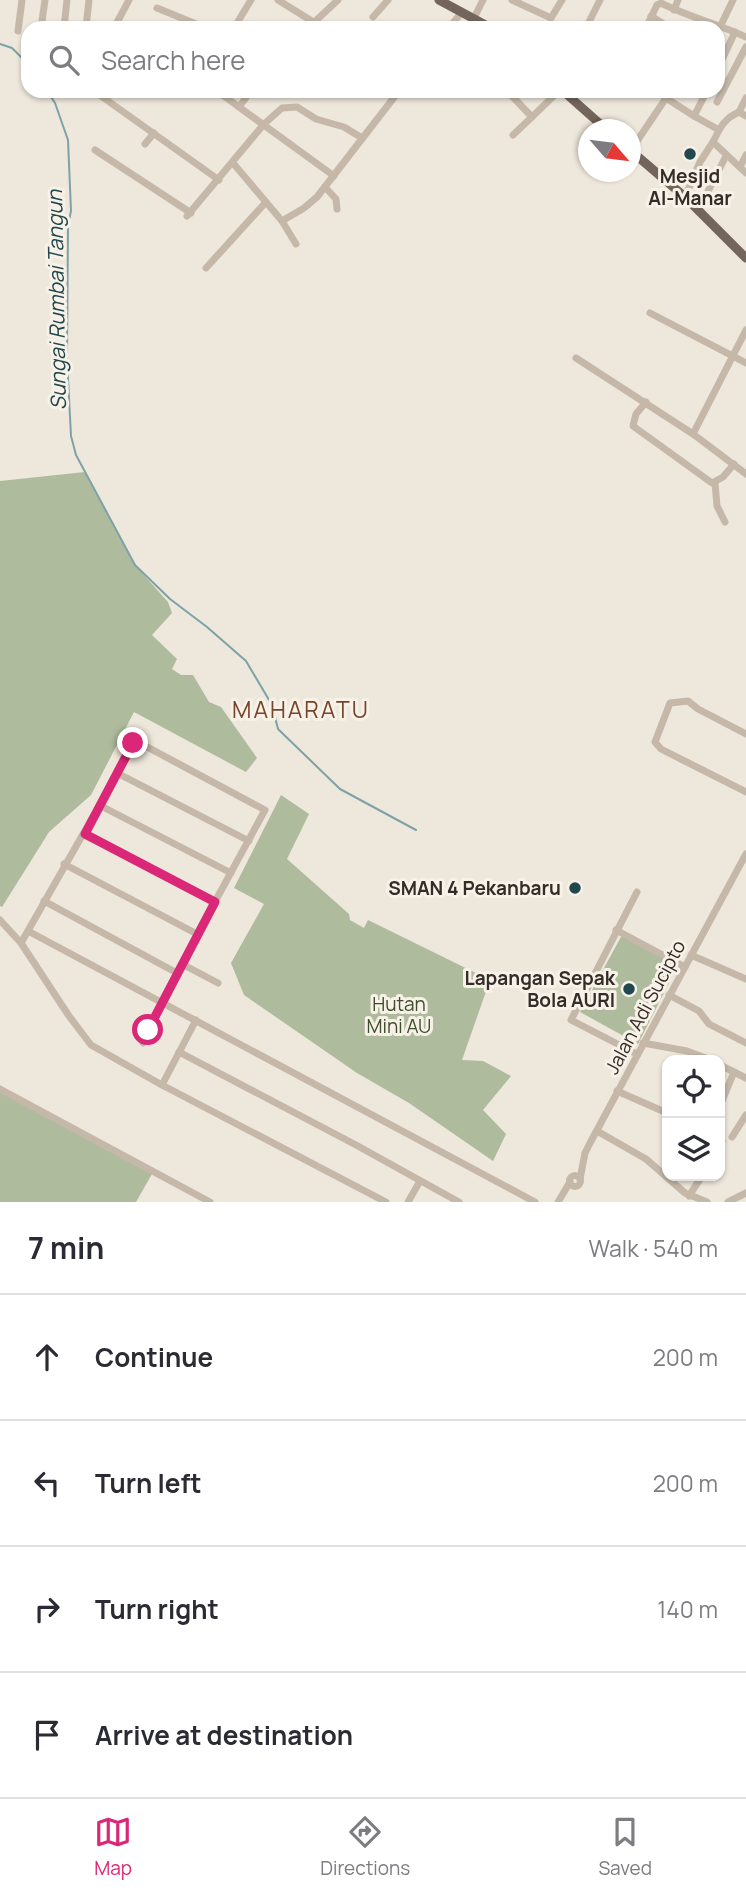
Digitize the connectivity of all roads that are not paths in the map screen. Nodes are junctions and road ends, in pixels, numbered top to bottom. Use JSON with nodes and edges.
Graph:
{"nodes":[{"id":1,"x":22,"y":0,"type":"edge"},
{"id":2,"x":45,"y":0,"type":"edge"},
{"id":3,"x":67,"y":0,"type":"edge"},
{"id":4,"x":89,"y":0,"type":"edge"},
{"id":5,"x":129,"y":0,"type":"edge"},
{"id":6,"x":251,"y":0,"type":"edge"},
{"id":7,"x":278,"y":0,"type":"edge"},
{"id":8,"x":338,"y":0,"type":"edge"},
{"id":9,"x":388,"y":0,"type":"edge"},
{"id":10,"x":439,"y":0,"type":"edge"},
{"id":11,"x":483,"y":0,"type":"edge"},
{"id":12,"x":512,"y":0,"type":"edge"},
{"id":13,"x":562,"y":0,"type":"edge"},
{"id":14,"x":600,"y":0,"type":"edge"},
{"id":15,"x":678,"y":0,"type":"edge"},
{"id":16,"x":733,"y":0,"type":"edge"},
{"id":17,"x":522,"y":2,"type":"edge"},
{"id":18,"x":157,"y":8,"type":"dead end"},
{"id":19,"x":674,"y":9,"type":"junction"},
{"id":20,"x":461,"y":12,"type":"junction"},
{"id":21,"x":652,"y":16,"type":"junction"},
{"id":22,"x":373,"y":18,"type":"dead end"},
{"id":23,"x":474,"y":18,"type":"junction"},
{"id":24,"x":42,"y":21,"type":"edge"},
{"id":25,"x":65,"y":21,"type":"edge"},
{"id":26,"x":87,"y":21,"type":"edge"},
{"id":27,"x":118,"y":21,"type":"edge"},
{"id":28,"x":189,"y":21,"type":"edge"},
{"id":29,"x":238,"y":21,"type":"edge"},
{"id":30,"x":306,"y":21,"type":"edge"},
{"id":31,"x":315,"y":21,"type":"edge"},
{"id":32,"x":454,"y":21,"type":"edge"},
{"id":33,"x":479,"y":21,"type":"edge"},
{"id":34,"x":590,"y":21,"type":"edge"},
{"id":35,"x":650,"y":21,"type":"edge"},
{"id":36,"x":660,"y":21,"type":"edge"},
{"id":37,"x":699,"y":21,"type":"edge"},
{"id":38,"x":723,"y":21,"type":"edge"},
{"id":39,"x":725,"y":27,"type":"edge"},
{"id":40,"x":18,"y":31,"type":"dead end"},
{"id":41,"x":735,"y":32,"type":"junction"},
{"id":42,"x":746,"y":37,"type":"edge"},
{"id":43,"x":746,"y":47,"type":"edge"},
{"id":44,"x":725,"y":53,"type":"edge"},
{"id":45,"x":725,"y":87,"type":"edge"},
{"id":46,"x":104,"y":98,"type":"edge"},
{"id":47,"x":227,"y":98,"type":"edge"},
{"id":48,"x":246,"y":98,"type":"edge"},
{"id":49,"x":393,"y":98,"type":"edge"},
{"id":50,"x":513,"y":98,"type":"edge"},
{"id":51,"x":553,"y":98,"type":"edge"},
{"id":52,"x":569,"y":98,"type":"edge"},
{"id":53,"x":665,"y":98,"type":"edge"},
{"id":54,"x":673,"y":98,"type":"edge"},
{"id":55,"x":703,"y":98,"type":"edge"},
{"id":56,"x":719,"y":98,"type":"edge"},
{"id":57,"x":746,"y":99,"type":"edge"},
{"id":58,"x":717,"y":102,"type":"dead end"},
{"id":59,"x":239,"y":107,"type":"junction"},
{"id":60,"x":743,"y":114,"type":"edge"},
{"id":61,"x":694,"y":116,"type":"junction"},
{"id":62,"x":532,"y":117,"type":"junction"},
{"id":63,"x":594,"y":119,"type":"edge"},
{"id":64,"x":264,"y":124,"type":"junction"},
{"id":65,"x":719,"y":130,"type":"junction"},
{"id":66,"x":154,"y":134,"type":"junction"},
{"id":67,"x":513,"y":135,"type":"dead end"},
{"id":68,"x":641,"y":135,"type":"edge"},
{"id":69,"x":362,"y":138,"type":"junction"},
{"id":70,"x":713,"y":142,"type":"junction"},
{"id":71,"x":145,"y":144,"type":"dead end"},
{"id":72,"x":95,"y":150,"type":"dead end"},
{"id":73,"x":746,"y":155,"type":"edge"},
{"id":74,"x":726,"y":156,"type":"junction"},
{"id":75,"x":641,"y":159,"type":"edge"},
{"id":76,"x":233,"y":163,"type":"junction"},
{"id":77,"x":743,"y":170,"type":"edge"},
{"id":78,"x":334,"y":176,"type":"junction"},
{"id":79,"x":219,"y":180,"type":"junction"},
{"id":80,"x":325,"y":187,"type":"junction"},
{"id":81,"x":685,"y":197,"type":"junction"},
{"id":82,"x":266,"y":202,"type":"junction"},
{"id":83,"x":337,"y":209,"type":"dead end"},
{"id":84,"x":698,"y":211,"type":"junction"},
{"id":85,"x":282,"y":221,"type":"junction"},
{"id":86,"x":296,"y":244,"type":"dead end"},
{"id":87,"x":746,"y":258,"type":"edge"},
{"id":88,"x":206,"y":268,"type":"dead end"},
{"id":89,"x":650,"y":313,"type":"dead end"},
{"id":90,"x":746,"y":330,"type":"edge"},
{"id":91,"x":733,"y":356,"type":"junction"},
{"id":92,"x":576,"y":358,"type":"dead end"},
{"id":93,"x":746,"y":363,"type":"edge"},
{"id":94,"x":646,"y":402,"type":"junction"},
{"id":95,"x":693,"y":433,"type":"junction"},
{"id":96,"x":734,"y":464,"type":"junction"},
{"id":97,"x":746,"y":474,"type":"edge"},
{"id":98,"x":715,"y":483,"type":"junction"},
{"id":99,"x":725,"y":523,"type":"dead end"},
{"id":100,"x":746,"y":734,"type":"edge"},
{"id":101,"x":119,"y":774,"type":"junction"},
{"id":102,"x":746,"y":792,"type":"edge"},
{"id":103,"x":101,"y":806,"type":"junction"},
{"id":104,"x":85,"y":834,"type":"junction"},
{"id":105,"x":249,"y":841,"type":"junction"},
{"id":106,"x":746,"y":854,"type":"edge"},
{"id":107,"x":64,"y":864,"type":"junction"},
{"id":108,"x":231,"y":873,"type":"junction"},
{"id":109,"x":637,"y":892,"type":"dead end"},
{"id":110,"x":44,"y":901,"type":"junction"},
{"id":111,"x":215,"y":902,"type":"junction"},
{"id":112,"x":0,"y":920,"type":"edge"},
{"id":113,"x":616,"y":930,"type":"junction"},
{"id":114,"x":29,"y":932,"type":"junction"},
{"id":115,"x":197,"y":934,"type":"junction"},
{"id":116,"x":21,"y":943,"type":"junction"},
{"id":117,"x":691,"y":955,"type":"junction"},
{"id":118,"x":181,"y":964,"type":"junction"},
{"id":119,"x":685,"y":967,"type":"junction"},
{"id":120,"x":177,"y":973,"type":"junction"},
{"id":121,"x":746,"y":979,"type":"edge"},
{"id":122,"x":218,"y":983,"type":"dead end"},
{"id":123,"x":669,"y":995,"type":"junction"},
{"id":124,"x":163,"y":1002,"type":"junction"},
{"id":125,"x":196,"y":1020,"type":"junction"},
{"id":126,"x":143,"y":1043,"type":"dead end"},
{"id":127,"x":643,"y":1043,"type":"junction"},
{"id":128,"x":746,"y":1043,"type":"edge"},
{"id":129,"x":179,"y":1052,"type":"junction"},
{"id":130,"x":637,"y":1054,"type":"junction"},
{"id":131,"x":699,"y":1055,"type":"edge"},
{"id":132,"x":725,"y":1068,"type":"edge"},
{"id":133,"x":734,"y":1072,"type":"junction"},
{"id":134,"x":746,"y":1077,"type":"edge"},
{"id":135,"x":162,"y":1085,"type":"junction"},
{"id":136,"x":0,"y":1089,"type":"edge"},
{"id":137,"x":617,"y":1091,"type":"junction"},
{"id":138,"x":725,"y":1094,"type":"edge"},
{"id":139,"x":662,"y":1111,"type":"edge"},
{"id":140,"x":746,"y":1115,"type":"edge"},
{"id":141,"x":742,"y":1129,"type":"edge"},
{"id":142,"x":597,"y":1130,"type":"junction"},
{"id":143,"x":732,"y":1137,"type":"dead end"},
{"id":144,"x":419,"y":1181,"type":"junction"},
{"id":145,"x":699,"y":1181,"type":"edge"},
{"id":146,"x":746,"y":1193,"type":"edge"},
{"id":147,"x":689,"y":1196,"type":"junction"},
{"id":148,"x":210,"y":1202,"type":"edge"},
{"id":149,"x":386,"y":1202,"type":"edge"},
{"id":150,"x":408,"y":1202,"type":"edge"},
{"id":151,"x":458,"y":1202,"type":"edge"},
{"id":152,"x":535,"y":1202,"type":"edge"},
{"id":153,"x":558,"y":1202,"type":"edge"},
{"id":154,"x":707,"y":1202,"type":"edge"},
{"id":155,"x":728,"y":1202,"type":"edge"}],
"edges":[{"from":1,"to":40,"type":"street"},
{"from":2,"to":24,"type":"street"},
{"from":3,"to":25,"type":"street"},
{"from":4,"to":26,"type":"street"},
{"from":5,"to":27,"type":"street"},
{"from":6,"to":29,"type":"street"},
{"from":7,"to":30,"type":"street"},
{"from":8,"to":31,"type":"street"},
{"from":9,"to":22,"type":"street"},
{"from":10,"to":20,"type":"main road"},
{"from":11,"to":23,"type":"street"},
{"from":12,"to":17,"type":"street"},
{"from":13,"to":17,"type":"street"},
{"from":14,"to":34,"type":"street"},
{"from":15,"to":19,"type":"street"},
{"from":16,"to":38,"type":"street"},
{"from":18,"to":28,"type":"street"},
{"from":19,"to":21,"type":"street"},
{"from":19,"to":37,"type":"street"},
{"from":20,"to":23,"type":"main road"},
{"from":20,"to":32,"type":"street"},
{"from":21,"to":35,"type":"street"},
{"from":21,"to":36,"type":"street"},
{"from":23,"to":33,"type":"main road"},
{"from":39,"to":41,"type":"street"},
{"from":41,"to":42,"type":"street"},
{"from":41,"to":44,"type":"street"},
{"from":43,"to":45,"type":"street"},
{"from":46,"to":66,"type":"street"},
{"from":47,"to":59,"type":"street"},
{"from":48,"to":59,"type":"street"},
{"from":49,"to":69,"type":"street"},
{"from":50,"to":62,"type":"street"},
{"from":51,"to":62,"type":"street"},
{"from":52,"to":63,"type":"main road"},
{"from":53,"to":68,"type":"street"},
{"from":54,"to":61,"type":"street"},
{"from":55,"to":61,"type":"street"},
{"from":56,"to":58,"type":"street"},
{"from":57,"to":60,"type":"street"},
{"from":59,"to":64,"type":"street"},
{"from":60,"to":65,"type":"street"},
{"from":61,"to":65,"type":"street"},
{"from":62,"to":67,"type":"street"},
{"from":64,"to":69,"type":"street"},
{"from":64,"to":76,"type":"street"},
{"from":64,"to":78,"type":"street"},
{"from":65,"to":70,"type":"street"},
{"from":66,"to":71,"type":"street"},
{"from":66,"to":79,"type":"street"},
{"from":69,"to":78,"type":"street"},
{"from":70,"to":74,"type":"street"},
{"from":70,"to":81,"type":"street"},
{"from":72,"to":79,"type":"street"},
{"from":73,"to":77,"type":"street"},
{"from":74,"to":77,"type":"street"},
{"from":74,"to":84,"type":"street"},
{"from":75,"to":81,"type":"main road"},
{"from":76,"to":79,"type":"street"},
{"from":76,"to":82,"type":"street"},
{"from":78,"to":80,"type":"street"},
{"from":80,"to":83,"type":"street"},
{"from":80,"to":85,"type":"street"},
{"from":81,"to":84,"type":"main road"},
{"from":82,"to":85,"type":"street"},
{"from":82,"to":88,"type":"street"},
{"from":84,"to":87,"type":"main road"},
{"from":85,"to":86,"type":"street"},
{"from":89,"to":91,"type":"street"},
{"from":90,"to":91,"type":"street"},
{"from":91,"to":93,"type":"street"},
{"from":91,"to":95,"type":"street"},
{"from":92,"to":94,"type":"street"},
{"from":94,"to":95,"type":"street"},
{"from":94,"to":98,"type":"street"},
{"from":95,"to":96,"type":"street"},
{"from":96,"to":97,"type":"street"},
{"from":96,"to":98,"type":"street"},
{"from":98,"to":99,"type":"street"},
{"from":100,"to":102,"type":"street"},
{"from":101,"to":103,"type":"street"},
{"from":101,"to":105,"type":"street"},
{"from":101,"to":105,"type":"street"},
{"from":103,"to":104,"type":"street"},
{"from":103,"to":108,"type":"street"},
{"from":104,"to":107,"type":"street"},
{"from":104,"to":111,"type":"street"},
{"from":105,"to":108,"type":"street"},
{"from":106,"to":117,"type":"street","name":"Jalan Adi Sucipto"},
{"from":107,"to":110,"type":"street"},
{"from":107,"to":115,"type":"street"},
{"from":108,"to":111,"type":"street"},
{"from":109,"to":113,"type":"street"},
{"from":110,"to":114,"type":"street"},
{"from":110,"to":120,"type":"street"},
{"from":111,"to":115,"type":"street"},
{"from":112,"to":116,"type":"street"},
{"from":113,"to":119,"type":"street"},
{"from":113,"to":130,"type":"street"},
{"from":114,"to":116,"type":"street"},
{"from":114,"to":124,"type":"street"},
{"from":115,"to":118,"type":"street"},
{"from":116,"to":135,"type":"street"},
{"from":117,"to":119,"type":"street","name":"Jalan Adi Sucipto"},
{"from":117,"to":121,"type":"street"},
{"from":118,"to":120,"type":"street"},
{"from":118,"to":122,"type":"street"},
{"from":119,"to":123,"type":"street","name":"Jalan Adi Sucipto"},
{"from":120,"to":124,"type":"street"},
{"from":123,"to":127,"type":"street","name":"Jalan Adi Sucipto"},
{"from":123,"to":128,"type":"street"},
{"from":124,"to":125,"type":"street"},
{"from":124,"to":126,"type":"street"},
{"from":125,"to":129,"type":"street"},
{"from":125,"to":152,"type":"street"},
{"from":127,"to":130,"type":"street","name":"Jalan Adi Sucipto"},
{"from":127,"to":131,"type":"street"},
{"from":129,"to":135,"type":"street"},
{"from":129,"to":144,"type":"street"},
{"from":130,"to":137,"type":"street","name":"Jalan Adi Sucipto"},
{"from":132,"to":133,"type":"street"},
{"from":133,"to":134,"type":"street"},
{"from":133,"to":138,"type":"street"},
{"from":135,"to":149,"type":"street"},
{"from":136,"to":148,"type":"street"},
{"from":137,"to":139,"type":"street"},
{"from":137,"to":142,"type":"street","name":"Jalan Adi Sucipto"},
{"from":140,"to":141,"type":"street"},
{"from":141,"to":143,"type":"street"},
{"from":142,"to":147,"type":"street"},
{"from":142,"to":153,"type":"street","name":"Jalan Adi Sucipto"},
{"from":144,"to":150,"type":"street"},
{"from":144,"to":151,"type":"street"},
{"from":145,"to":147,"type":"street"},
{"from":146,"to":155,"type":"street"},
{"from":147,"to":154,"type":"street"}]}
